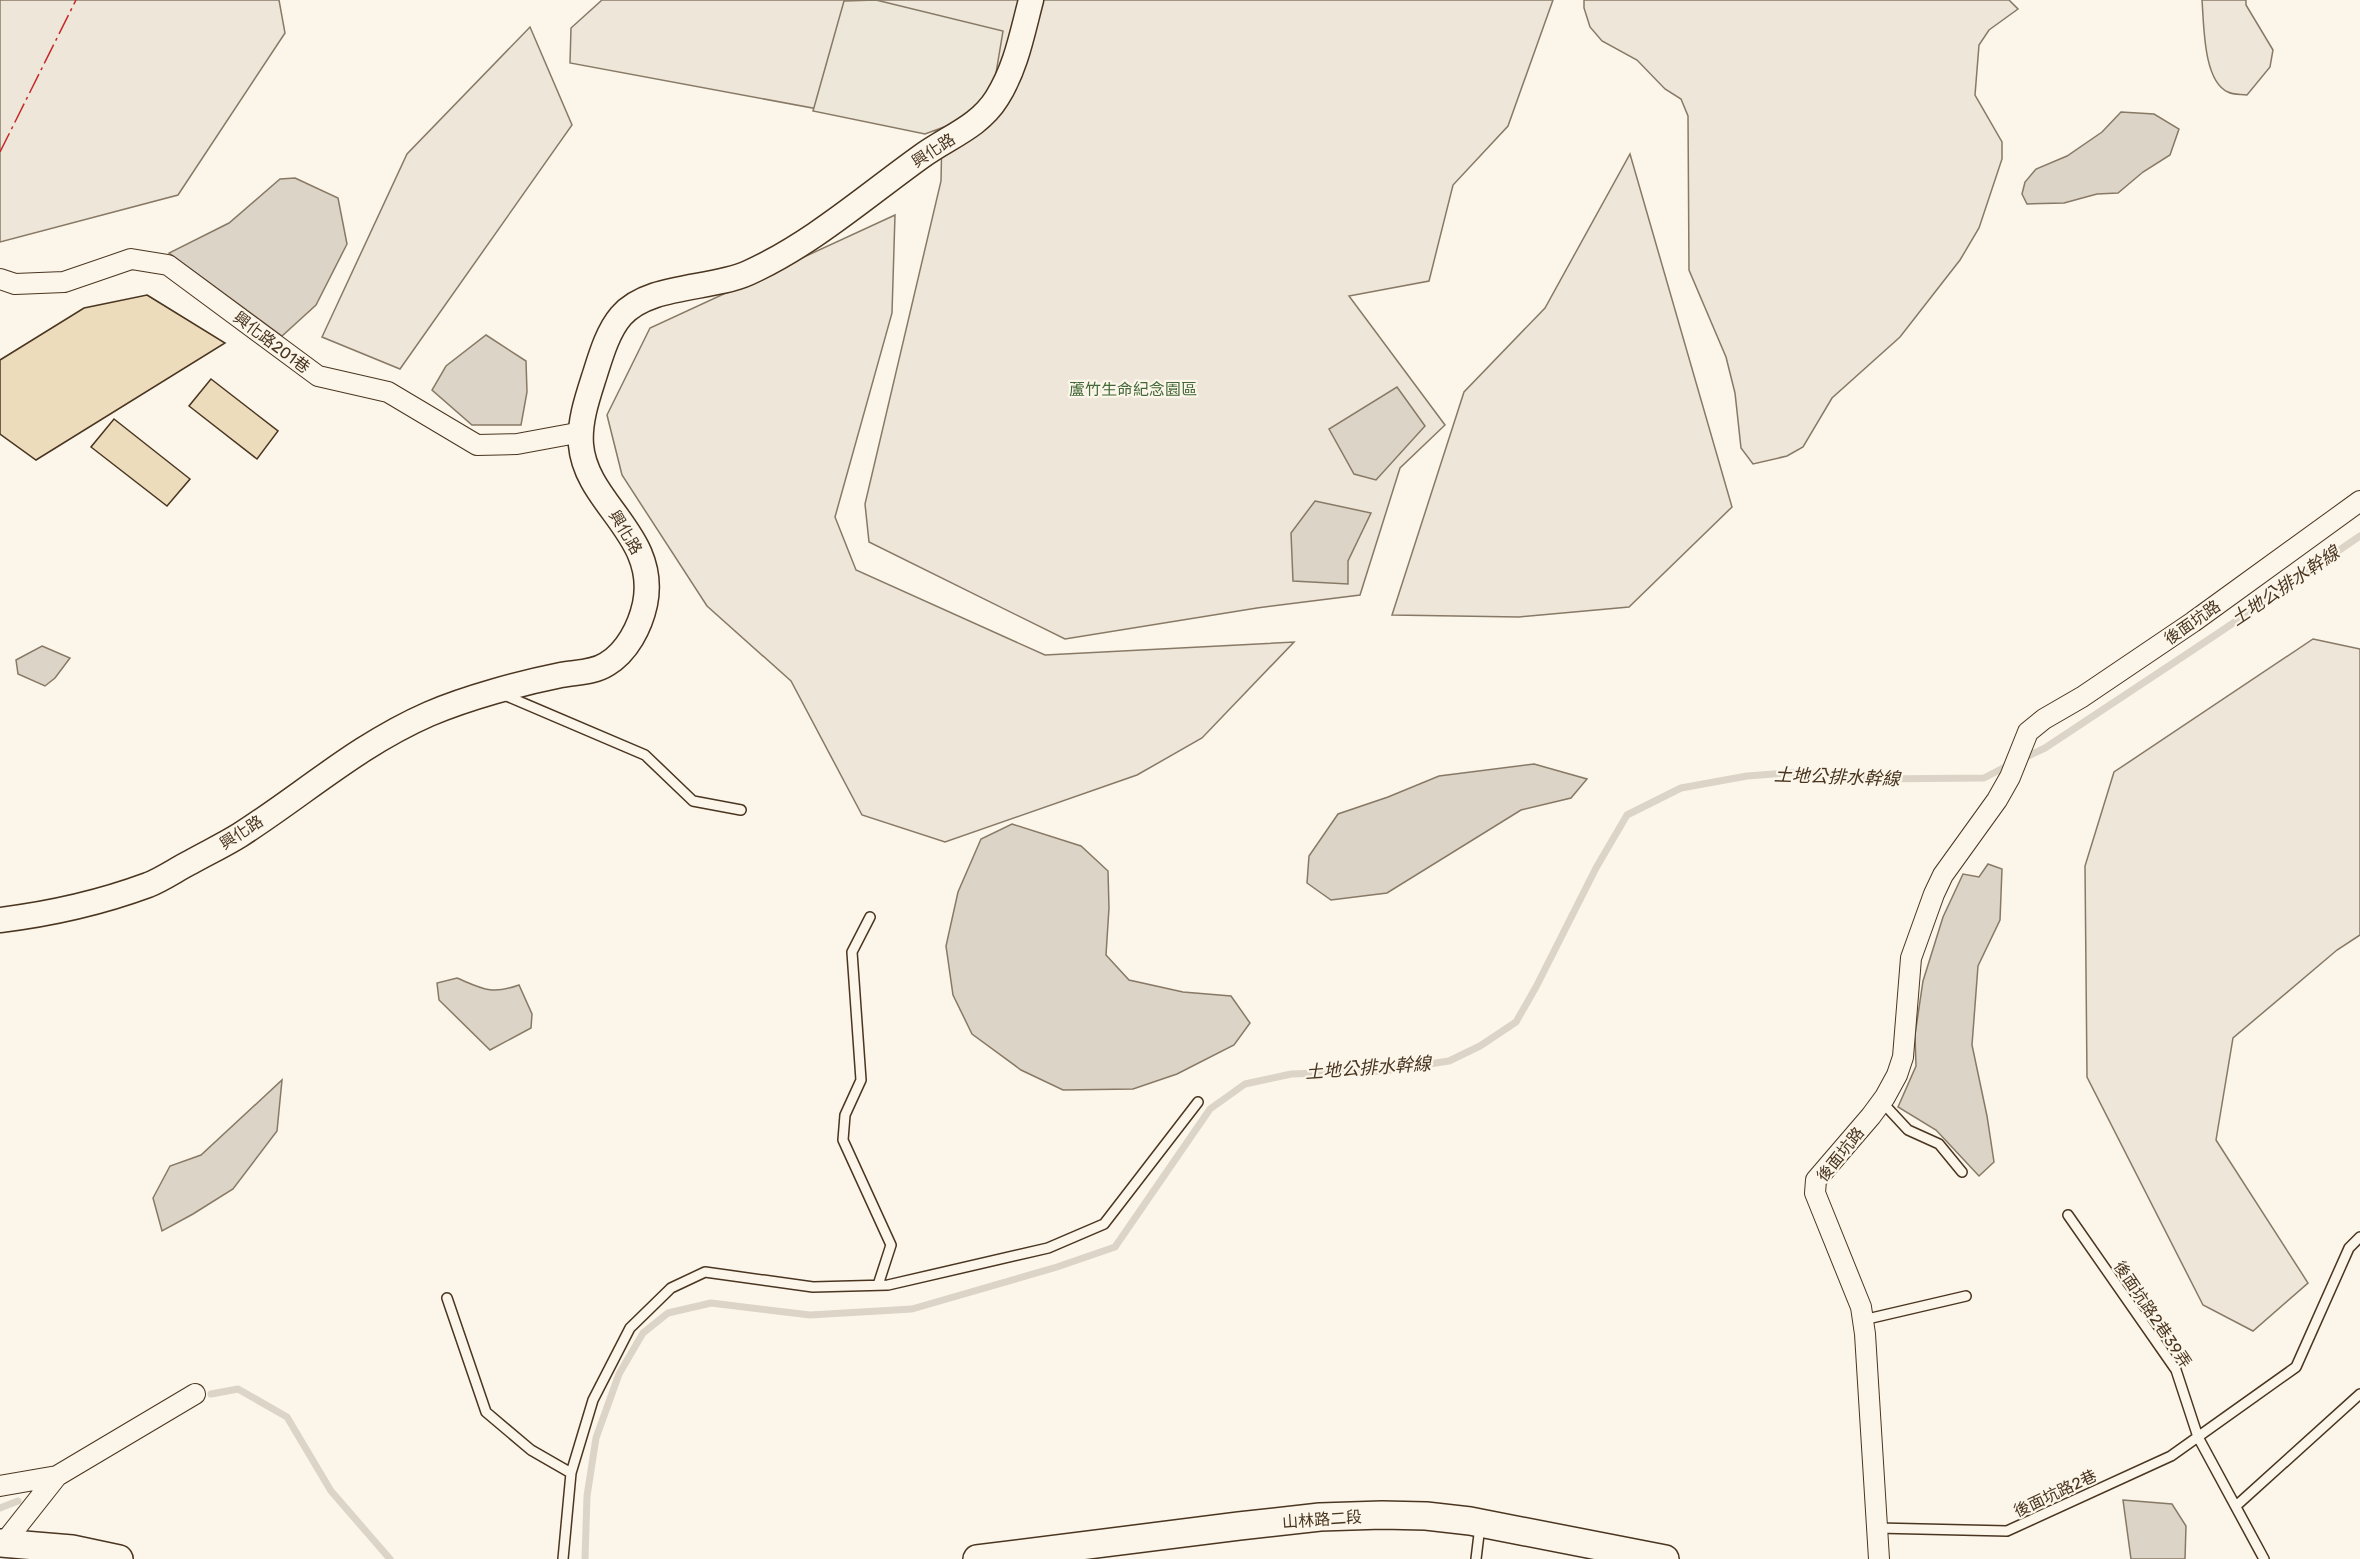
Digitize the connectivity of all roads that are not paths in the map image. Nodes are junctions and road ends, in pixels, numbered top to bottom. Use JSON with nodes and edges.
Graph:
{"nodes":[{"id":1,"x":1030,"y":0,"type":"edge"},
{"id":2,"x":0,"y":279,"type":"edge"},
{"id":3,"x":582,"y":432,"type":"junction"},
{"id":4,"x":2360,"y":501,"type":"edge"},
{"id":5,"x":497,"y":692,"type":"junction"},
{"id":6,"x":741,"y":810,"type":"dead end"},
{"id":7,"x":870,"y":916,"type":"dead end"},
{"id":8,"x":0,"y":920,"type":"edge"},
{"id":9,"x":1198,"y":1102,"type":"dead end"},
{"id":10,"x":1882,"y":1102,"type":"junction"},
{"id":11,"x":1962,"y":1172,"type":"dead end"},
{"id":12,"x":2068,"y":1215,"type":"dead end"},
{"id":13,"x":2360,"y":1237,"type":"edge"},
{"id":14,"x":878,"y":1285,"type":"junction"},
{"id":15,"x":1966,"y":1296,"type":"dead end"},
{"id":16,"x":447,"y":1298,"type":"dead end"},
{"id":17,"x":1863,"y":1320,"type":"junction"},
{"id":18,"x":195,"y":1394,"type":"dead end"},
{"id":19,"x":2360,"y":1394,"type":"edge"},
{"id":20,"x":2198,"y":1437,"type":"junction"},
{"id":21,"x":572,"y":1473,"type":"junction"},
{"id":22,"x":57,"y":1476,"type":"junction"},
{"id":23,"x":0,"y":1486,"type":"edge"},
{"id":24,"x":2236,"y":1506,"type":"junction"},
{"id":25,"x":1480,"y":1523,"type":"junction"},
{"id":26,"x":1877,"y":1528,"type":"junction"},
{"id":27,"x":2,"y":1543,"type":"edge"},
{"id":28,"x":1075,"y":1553,"type":"edge"},
{"id":29,"x":119,"y":1559,"type":"edge"},
{"id":30,"x":562,"y":1559,"type":"edge"},
{"id":31,"x":977,"y":1559,"type":"edge"},
{"id":32,"x":1476,"y":1559,"type":"edge"},
{"id":33,"x":1665,"y":1559,"type":"edge"},
{"id":34,"x":1879,"y":1559,"type":"edge"},
{"id":35,"x":2264,"y":1559,"type":"edge"}],
"edges":[{"from":1,"to":3,"type":"street","name":"興化路"},
{"from":2,"to":3,"type":"street","name":"興化路201巷"},
{"from":3,"to":5,"type":"street","name":"興化路"},
{"from":4,"to":10,"type":"street","name":"後面坑路"},
{"from":5,"to":6,"type":"lane"},
{"from":5,"to":8,"type":"street","name":"興化路"},
{"from":7,"to":14,"type":"lane"},
{"from":9,"to":14,"type":"lane"},
{"from":10,"to":11,"type":"lane"},
{"from":10,"to":17,"type":"street","name":"後面坑路"},
{"from":12,"to":20,"type":"lane","name":"後面坑路2巷39弄"},
{"from":13,"to":20,"type":"lane","name":"後面坑路2巷"},
{"from":14,"to":21,"type":"lane"},
{"from":15,"to":17,"type":"lane"},
{"from":16,"to":21,"type":"lane"},
{"from":17,"to":26,"type":"street","name":"後面坑路"},
{"from":18,"to":22,"type":"street"},
{"from":19,"to":24,"type":"lane"},
{"from":20,"to":24,"type":"lane"},
{"from":20,"to":26,"type":"lane","name":"後面坑路2巷"},
{"from":21,"to":30,"type":"lane"},
{"from":22,"to":23,"type":"street"},
{"from":22,"to":27,"type":"street"},
{"from":24,"to":35,"type":"lane"},
{"from":25,"to":28,"type":"main road","name":"山林路二段"},
{"from":25,"to":32,"type":"lane"},
{"from":25,"to":33,"type":"main road","name":"山林路二段"},
{"from":26,"to":34,"type":"street","name":"後面坑路"},
{"from":27,"to":29,"type":"main road"},
{"from":28,"to":31,"type":"main road","name":"山林路二段"}]}
